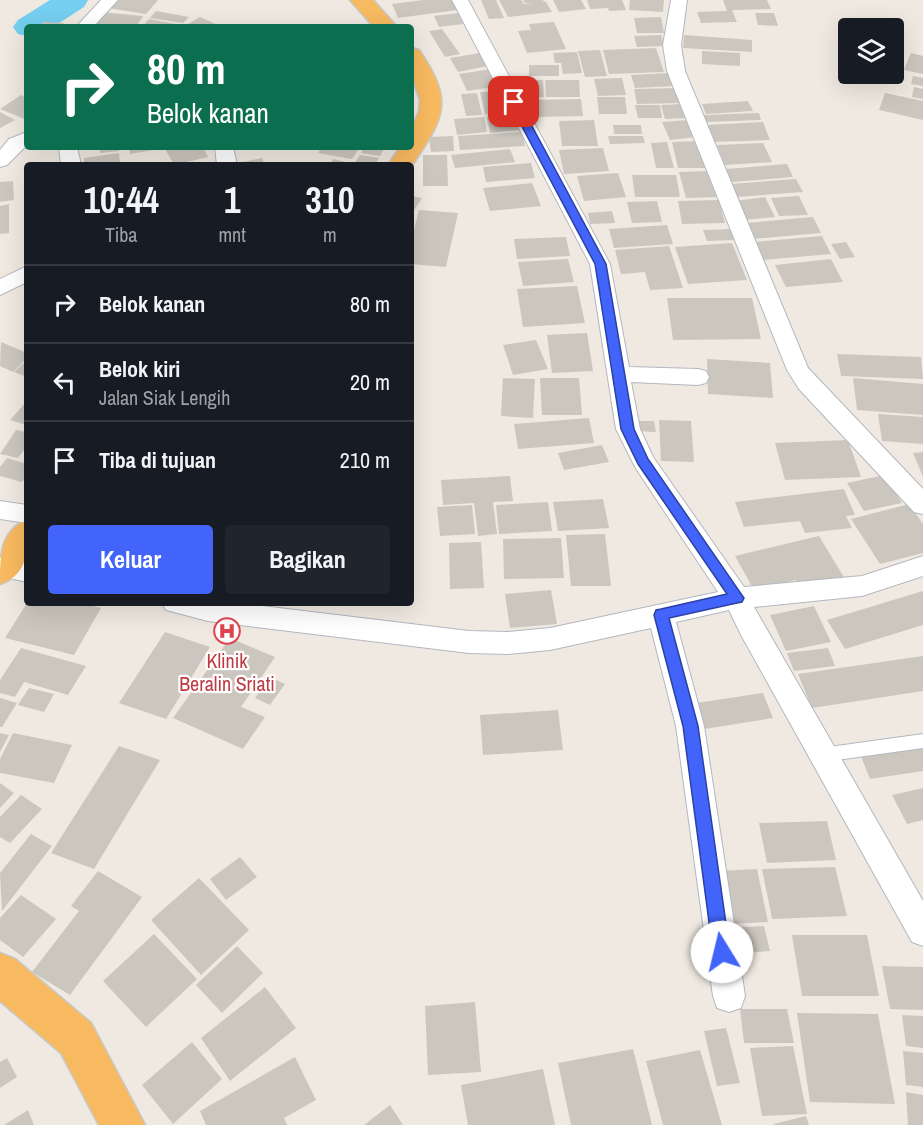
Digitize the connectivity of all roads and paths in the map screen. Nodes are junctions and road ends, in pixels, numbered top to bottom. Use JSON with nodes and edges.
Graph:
{"nodes":[{"id":1,"x":110,"y":0,"type":"edge"},
{"id":2,"x":361,"y":0,"type":"edge"},
{"id":3,"x":460,"y":0,"type":"edge"},
{"id":4,"x":679,"y":0,"type":"edge"},
{"id":5,"x":87,"y":24,"type":"edge"},
{"id":6,"x":383,"y":24,"type":"edge"},
{"id":7,"x":414,"y":60,"type":"edge"},
{"id":8,"x":24,"y":139,"type":"edge"},
{"id":9,"x":414,"y":144,"type":"edge"},
{"id":10,"x":0,"y":162,"type":"edge"},
{"id":11,"x":24,"y":275,"type":"edge"},
{"id":12,"x":0,"y":288,"type":"edge"},
{"id":13,"x":620,"y":374,"type":"junction"},
{"id":14,"x":698,"y":377,"type":"dead end"},
{"id":15,"x":923,"y":505,"type":"edge"},
{"id":16,"x":0,"y":510,"type":"edge"},
{"id":17,"x":24,"y":514,"type":"edge"},
{"id":18,"x":24,"y":540,"type":"edge"},
{"id":19,"x":923,"y":566,"type":"edge"},
{"id":20,"x":10,"y":570,"type":"edge"},
{"id":21,"x":737,"y":598,"type":"junction"},
{"id":22,"x":189,"y":606,"type":"edge"},
{"id":23,"x":661,"y":615,"type":"junction"},
{"id":24,"x":923,"y":741,"type":"edge"},
{"id":25,"x":822,"y":756,"type":"junction"},
{"id":26,"x":923,"y":931,"type":"edge"},
{"id":27,"x":0,"y":974,"type":"edge"},
{"id":28,"x":729,"y":996,"type":"dead end"},
{"id":29,"x":123,"y":1125,"type":"edge"}],
"edges":[{"from":1,"to":5,"type":"street"},
{"from":2,"to":6,"type":"highway"},
{"from":3,"to":13,"type":"street"},
{"from":4,"to":15,"type":"street"},
{"from":7,"to":9,"type":"highway"},
{"from":8,"to":10,"type":"street"},
{"from":11,"to":12,"type":"street"},
{"from":13,"to":14,"type":"street"},
{"from":13,"to":21,"type":"street"},
{"from":16,"to":17,"type":"street"},
{"from":18,"to":20,"type":"highway"},
{"from":19,"to":21,"type":"street"},
{"from":21,"to":23,"type":"street"},
{"from":21,"to":25,"type":"street"},
{"from":22,"to":23,"type":"street"},
{"from":23,"to":28,"type":"street"},
{"from":24,"to":25,"type":"lane"},
{"from":25,"to":26,"type":"street"},
{"from":27,"to":29,"type":"highway"}]}
